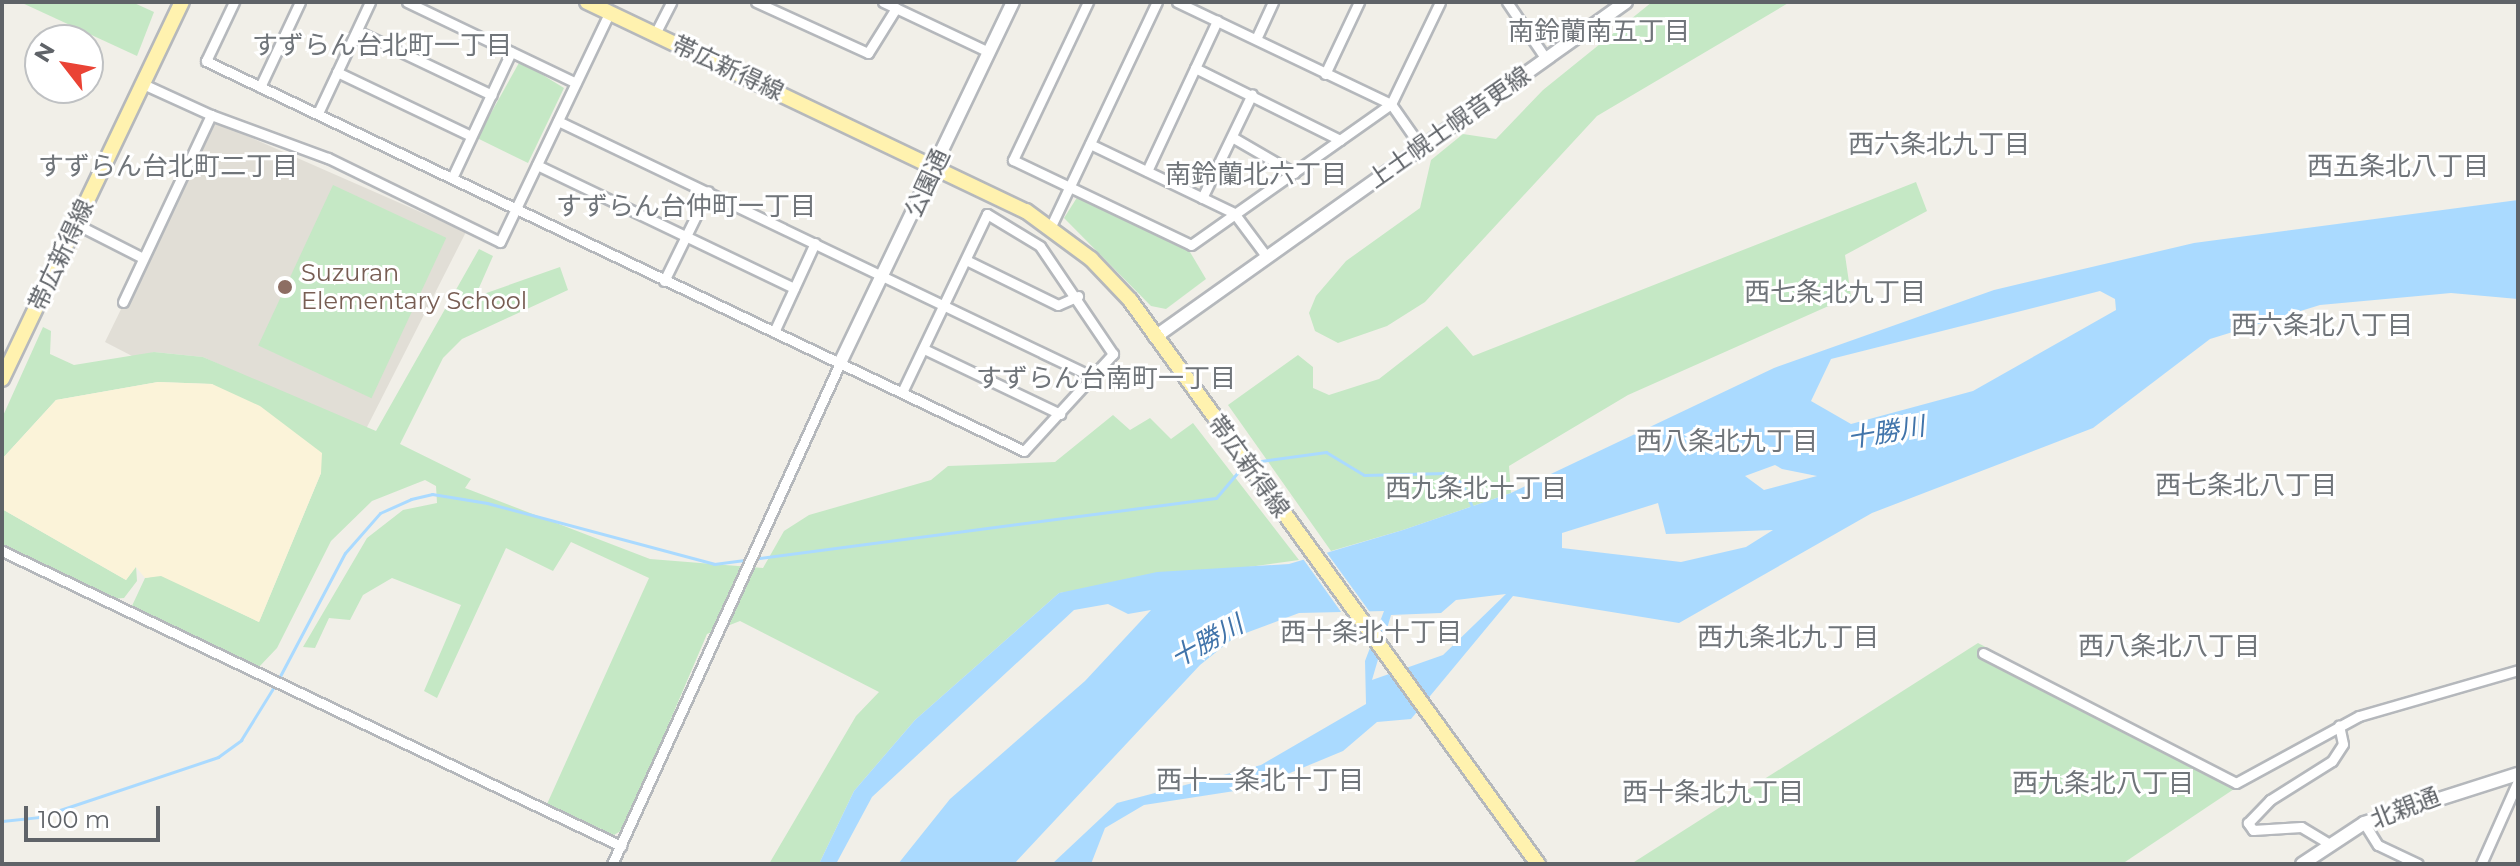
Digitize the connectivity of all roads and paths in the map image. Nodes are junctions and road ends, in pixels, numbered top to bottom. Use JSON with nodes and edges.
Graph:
{"nodes":[{"id":1,"x":182,"y":2,"type":"edge"},
{"id":2,"x":234,"y":2,"type":"edge"},
{"id":3,"x":300,"y":2,"type":"edge"},
{"id":4,"x":370,"y":2,"type":"edge"},
{"id":5,"x":407,"y":2,"type":"edge"},
{"id":6,"x":587,"y":2,"type":"edge"},
{"id":7,"x":671,"y":2,"type":"edge"},
{"id":8,"x":756,"y":2,"type":"edge"},
{"id":9,"x":1013,"y":2,"type":"edge"},
{"id":10,"x":1088,"y":2,"type":"edge"},
{"id":11,"x":1157,"y":2,"type":"edge"},
{"id":12,"x":1177,"y":2,"type":"edge"},
{"id":13,"x":1273,"y":2,"type":"edge"},
{"id":14,"x":1359,"y":2,"type":"edge"},
{"id":15,"x":1440,"y":2,"type":"edge"},
{"id":16,"x":1507,"y":2,"type":"edge"},
{"id":17,"x":1626,"y":2,"type":"edge"},
{"id":18,"x":889,"y":4,"type":"edge"},
{"id":19,"x":609,"y":13,"type":"junction"},
{"id":20,"x":1217,"y":21,"type":"junction"},
{"id":21,"x":357,"y":31,"type":"junction"},
{"id":22,"x":655,"y":34,"type":"junction"},
{"id":23,"x":1256,"y":39,"type":"junction"},
{"id":24,"x":511,"y":52,"type":"junction"},
{"id":25,"x":989,"y":52,"type":"junction"},
{"id":26,"x":1546,"y":59,"type":"junction"},
{"id":27,"x":1195,"y":68,"type":"junction"},
{"id":28,"x":337,"y":72,"type":"junction"},
{"id":29,"x":1325,"y":74,"type":"junction"},
{"id":30,"x":576,"y":83,"type":"junction"},
{"id":31,"x":143,"y":84,"type":"junction"},
{"id":32,"x":260,"y":87,"type":"junction"},
{"id":33,"x":1252,"y":94,"type":"junction"},
{"id":34,"x":492,"y":95,"type":"junction"},
{"id":35,"x":1391,"y":104,"type":"junction"},
{"id":36,"x":318,"y":113,"type":"junction"},
{"id":37,"x":211,"y":115,"type":"junction"},
{"id":38,"x":558,"y":121,"type":"junction"},
{"id":39,"x":471,"y":136,"type":"junction"},
{"id":40,"x":1232,"y":137,"type":"junction"},
{"id":41,"x":1340,"y":140,"type":"junction"},
{"id":42,"x":1090,"y":144,"type":"junction"},
{"id":43,"x":1421,"y":147,"type":"junction"},
{"id":44,"x":537,"y":165,"type":"junction"},
{"id":45,"x":934,"y":168,"type":"junction"},
{"id":46,"x":1147,"y":171,"type":"junction"},
{"id":47,"x":1294,"y":173,"type":"junction"},
{"id":48,"x":452,"y":178,"type":"junction"},
{"id":49,"x":1069,"y":188,"type":"junction"},
{"id":50,"x":708,"y":191,"type":"junction"},
{"id":51,"x":1202,"y":198,"type":"junction"},
{"id":52,"x":515,"y":208,"type":"junction"},
{"id":53,"x":1234,"y":213,"type":"junction"},
{"id":54,"x":76,"y":224,"type":"junction"},
{"id":55,"x":1051,"y":226,"type":"junction"},
{"id":56,"x":686,"y":237,"type":"junction"},
{"id":57,"x":815,"y":243,"type":"junction"},
{"id":58,"x":1266,"y":256,"type":"junction"},
{"id":59,"x":143,"y":258,"type":"junction"},
{"id":60,"x":966,"y":260,"type":"junction"},
{"id":61,"x":883,"y":275,"type":"junction"},
{"id":62,"x":664,"y":281,"type":"junction"},
{"id":63,"x":794,"y":288,"type":"junction"},
{"id":64,"x":1078,"y":296,"type":"junction"},
{"id":65,"x":123,"y":302,"type":"dead end"},
{"id":66,"x":945,"y":304,"type":"junction"},
{"id":67,"x":774,"y":332,"type":"junction"},
{"id":68,"x":1155,"y":337,"type":"junction"},
{"id":69,"x":924,"y":349,"type":"junction"},
{"id":70,"x":840,"y":363,"type":"junction"},
{"id":71,"x":1093,"y":377,"type":"junction"},
{"id":72,"x":2,"y":379,"type":"edge"},
{"id":73,"x":902,"y":392,"type":"junction"},
{"id":74,"x":1060,"y":414,"type":"junction"},
{"id":75,"x":2,"y":551,"type":"edge"},
{"id":76,"x":1983,"y":653,"type":"dead end"},
{"id":77,"x":2518,"y":670,"type":"edge"},
{"id":78,"x":2339,"y":725,"type":"junction"},
{"id":79,"x":2518,"y":774,"type":"edge"},
{"id":80,"x":2518,"y":781,"type":"edge"},
{"id":81,"x":2364,"y":823,"type":"junction"},
{"id":82,"x":2328,"y":843,"type":"junction"},
{"id":83,"x":621,"y":846,"type":"junction"},
{"id":84,"x":612,"y":864,"type":"edge"},
{"id":85,"x":1538,"y":864,"type":"edge"},
{"id":86,"x":2302,"y":864,"type":"edge"},
{"id":87,"x":2418,"y":864,"type":"edge"},
{"id":88,"x":2481,"y":864,"type":"edge"}],
"edges":[{"from":1,"to":31,"type":"main road","name":"帯広新得線"},
{"from":2,"to":32,"type":"street"},
{"from":3,"to":32,"type":"street"},
{"from":4,"to":21,"type":"street"},
{"from":5,"to":24,"type":"street"},
{"from":6,"to":19,"type":"main road","name":"帯広新得線"},
{"from":7,"to":22,"type":"street"},
{"from":8,"to":18,"type":"street"},
{"from":9,"to":25,"type":"street","name":"公園通"},
{"from":10,"to":49,"type":"street"},
{"from":11,"to":42,"type":"street"},
{"from":12,"to":20,"type":"street"},
{"from":13,"to":23,"type":"street"},
{"from":14,"to":29,"type":"street"},
{"from":15,"to":35,"type":"street"},
{"from":16,"to":26,"type":"street"},
{"from":17,"to":26,"type":"street","name":"上士幌士幌音更線"},
{"from":18,"to":25,"type":"street"},
{"from":19,"to":22,"type":"main road","name":"帯広新得線"},
{"from":19,"to":30,"type":"street"},
{"from":20,"to":23,"type":"street"},
{"from":20,"to":27,"type":"street"},
{"from":21,"to":28,"type":"street"},
{"from":21,"to":34,"type":"street"},
{"from":22,"to":45,"type":"main road","name":"帯広新得線"},
{"from":23,"to":29,"type":"street"},
{"from":24,"to":30,"type":"street"},
{"from":24,"to":34,"type":"street"},
{"from":25,"to":45,"type":"street","name":"公園通"},
{"from":26,"to":43,"type":"street","name":"上士幌士幌音更線"},
{"from":27,"to":33,"type":"street"},
{"from":27,"to":46,"type":"street"},
{"from":28,"to":36,"type":"street"},
{"from":28,"to":39,"type":"street"},
{"from":29,"to":35,"type":"street"},
{"from":30,"to":38,"type":"street"},
{"from":31,"to":37,"type":"street"},
{"from":31,"to":54,"type":"main road","name":"帯広新得線"},
{"from":32,"to":36,"type":"street"},
{"from":33,"to":40,"type":"street"},
{"from":33,"to":41,"type":"street"},
{"from":34,"to":39,"type":"street"},
{"from":35,"to":41,"type":"street"},
{"from":35,"to":43,"type":"street"},
{"from":36,"to":48,"type":"street"},
{"from":37,"to":52,"type":"street"},
{"from":37,"to":59,"type":"street"},
{"from":38,"to":44,"type":"street"},
{"from":38,"to":50,"type":"street"},
{"from":39,"to":48,"type":"street"},
{"from":40,"to":47,"type":"street"},
{"from":40,"to":51,"type":"street"},
{"from":41,"to":47,"type":"street"},
{"from":42,"to":46,"type":"street"},
{"from":42,"to":49,"type":"street"},
{"from":43,"to":58,"type":"street","name":"上士幌士幌音更線"},
{"from":44,"to":52,"type":"street"},
{"from":44,"to":56,"type":"street"},
{"from":45,"to":55,"type":"main road","name":"帯広新得線"},
{"from":45,"to":61,"type":"street","name":"公園通"},
{"from":46,"to":51,"type":"street"},
{"from":47,"to":53,"type":"street"},
{"from":48,"to":52,"type":"street"},
{"from":49,"to":53,"type":"street"},
{"from":49,"to":55,"type":"street"},
{"from":50,"to":56,"type":"street"},
{"from":50,"to":57,"type":"street"},
{"from":51,"to":53,"type":"street"},
{"from":52,"to":62,"type":"street"},
{"from":53,"to":58,"type":"street"},
{"from":54,"to":59,"type":"street"},
{"from":54,"to":72,"type":"main road","name":"帯広新得線"},
{"from":55,"to":68,"type":"main road","name":"帯広新得線"},
{"from":56,"to":62,"type":"street"},
{"from":56,"to":63,"type":"street"},
{"from":57,"to":61,"type":"street"},
{"from":57,"to":63,"type":"street"},
{"from":58,"to":68,"type":"street","name":"上士幌士幌音更線"},
{"from":59,"to":65,"type":"street"},
{"from":60,"to":64,"type":"street"},
{"from":60,"to":64,"type":"street"},
{"from":60,"to":66,"type":"street"},
{"from":61,"to":66,"type":"street"},
{"from":61,"to":70,"type":"street","name":"公園通"},
{"from":62,"to":67,"type":"street"},
{"from":63,"to":67,"type":"street"},
{"from":64,"to":71,"type":"street"},
{"from":66,"to":69,"type":"street"},
{"from":66,"to":71,"type":"street"},
{"from":67,"to":70,"type":"street"},
{"from":68,"to":85,"type":"main road","name":"帯広新得線"},
{"from":69,"to":73,"type":"street"},
{"from":69,"to":74,"type":"street"},
{"from":70,"to":73,"type":"street"},
{"from":70,"to":83,"type":"street"},
{"from":71,"to":74,"type":"street"},
{"from":73,"to":74,"type":"street"},
{"from":75,"to":83,"type":"street"},
{"from":76,"to":78,"type":"street"},
{"from":77,"to":78,"type":"street"},
{"from":78,"to":82,"type":"street"},
{"from":79,"to":81,"type":"street","name":"北親通"},
{"from":80,"to":88,"type":"street"},
{"from":81,"to":82,"type":"street","name":"北親通"},
{"from":81,"to":87,"type":"street"},
{"from":82,"to":86,"type":"street","name":"北親通"},
{"from":83,"to":84,"type":"street"}]}
